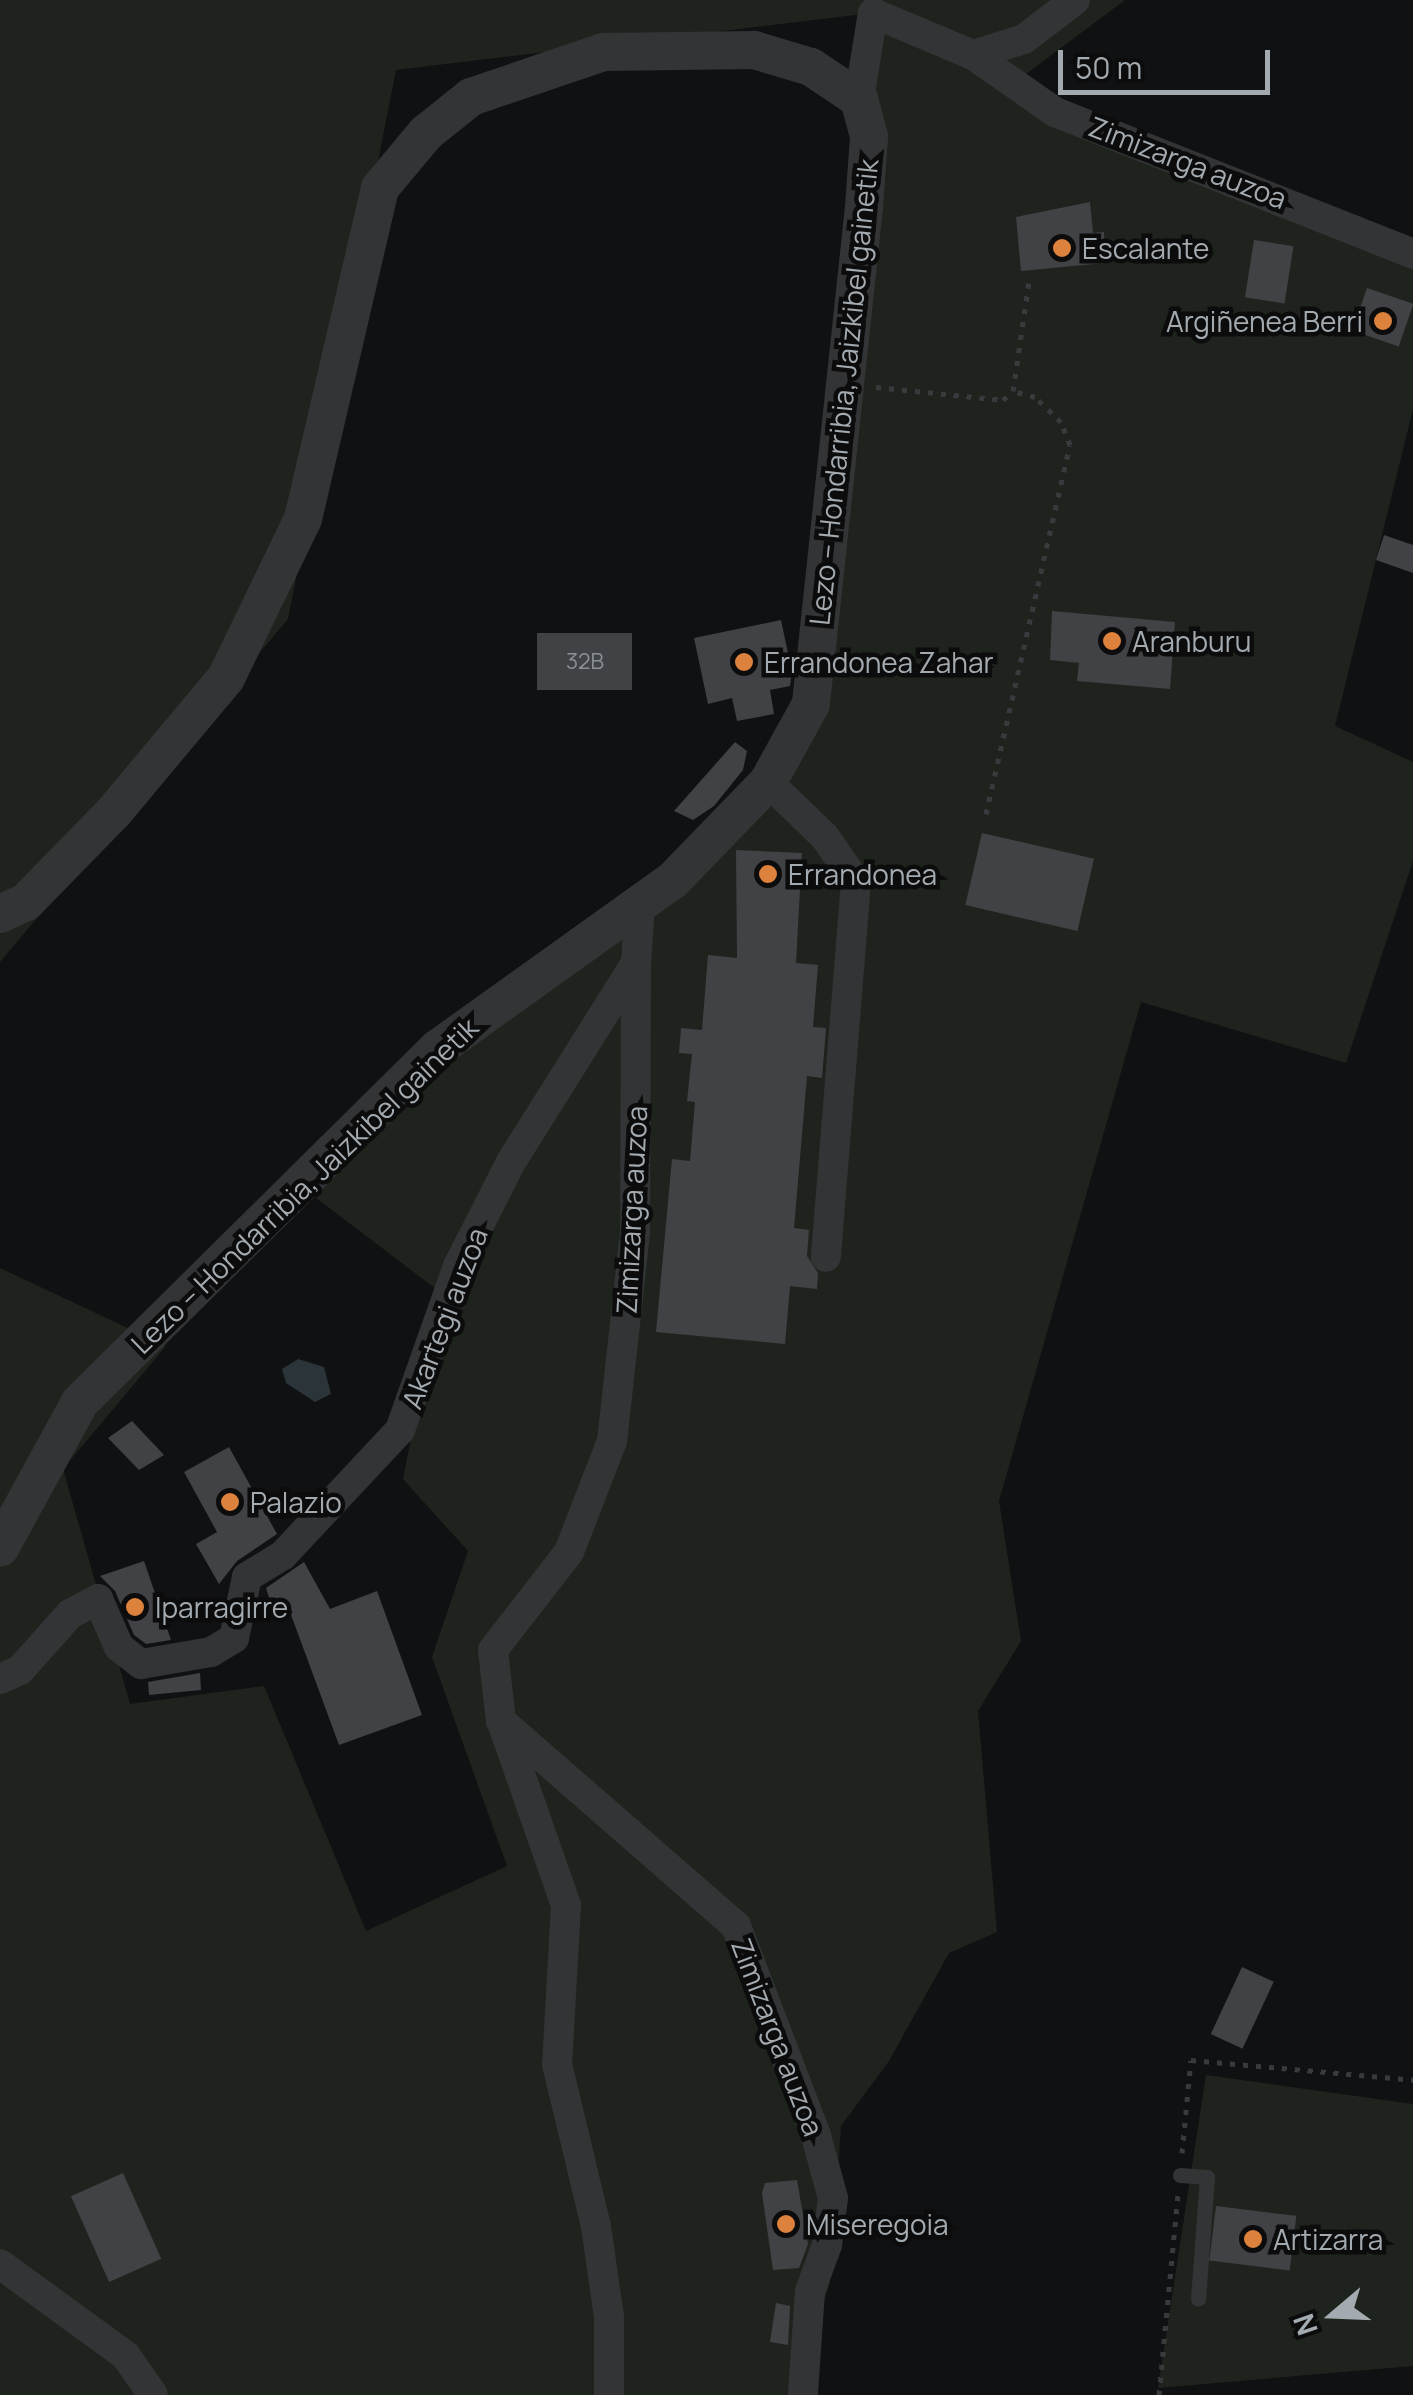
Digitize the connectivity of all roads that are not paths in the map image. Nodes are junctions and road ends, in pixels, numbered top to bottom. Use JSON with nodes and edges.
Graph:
{"nodes":[{"id":1,"x":1074,"y":0,"type":"edge"},
{"id":2,"x":870,"y":6,"type":"edge"},
{"id":3,"x":973,"y":55,"type":"junction"},
{"id":4,"x":858,"y":99,"type":"junction"},
{"id":5,"x":1413,"y":254,"type":"edge"},
{"id":6,"x":768,"y":782,"type":"junction"},
{"id":7,"x":640,"y":906,"type":"junction"},
{"id":8,"x":0,"y":914,"type":"edge"},
{"id":9,"x":636,"y":963,"type":"junction"},
{"id":10,"x":826,"y":1257,"type":"dead end"},
{"id":11,"x":0,"y":1548,"type":"edge"},
{"id":12,"x":0,"y":1679,"type":"edge"},
{"id":13,"x":501,"y":1721,"type":"junction"},
{"id":14,"x":1180,"y":2175,"type":"dead end"},
{"id":15,"x":0,"y":2264,"type":"edge"},
{"id":16,"x":1198,"y":2299,"type":"dead end"},
{"id":17,"x":153,"y":2395,"type":"edge"},
{"id":18,"x":609,"y":2395,"type":"edge"},
{"id":19,"x":802,"y":2395,"type":"edge"}],
"edges":[{"from":1,"to":3,"type":"street"},
{"from":2,"to":3,"type":"street","name":"Zimizarga auzoa"},
{"from":2,"to":4,"type":"street","name":"Zimizarga auzoa"},
{"from":3,"to":5,"type":"street","name":"Zimizarga auzoa"},
{"from":4,"to":6,"type":"street","name":"Lezo – Hondarribia, Jaizkibel gainetik"},
{"from":4,"to":8,"type":"street"},
{"from":6,"to":7,"type":"street","name":"Lezo – Hondarribia, Jaizkibel gainetik"},
{"from":6,"to":10,"type":"street"},
{"from":7,"to":9,"type":"street","name":"Akartegi auzoa"},
{"from":7,"to":11,"type":"street","name":"Lezo – Hondarribia, Jaizkibel gainetik"},
{"from":9,"to":12,"type":"street","name":"Akartegi auzoa"},
{"from":9,"to":13,"type":"street","name":"Zimizarga auzoa"},
{"from":13,"to":18,"type":"street","name":"Zimizarga auzoa"},
{"from":13,"to":19,"type":"street","name":"Zimizarga auzoa"},
{"from":14,"to":16,"type":"lane"},
{"from":15,"to":17,"type":"street"}]}
